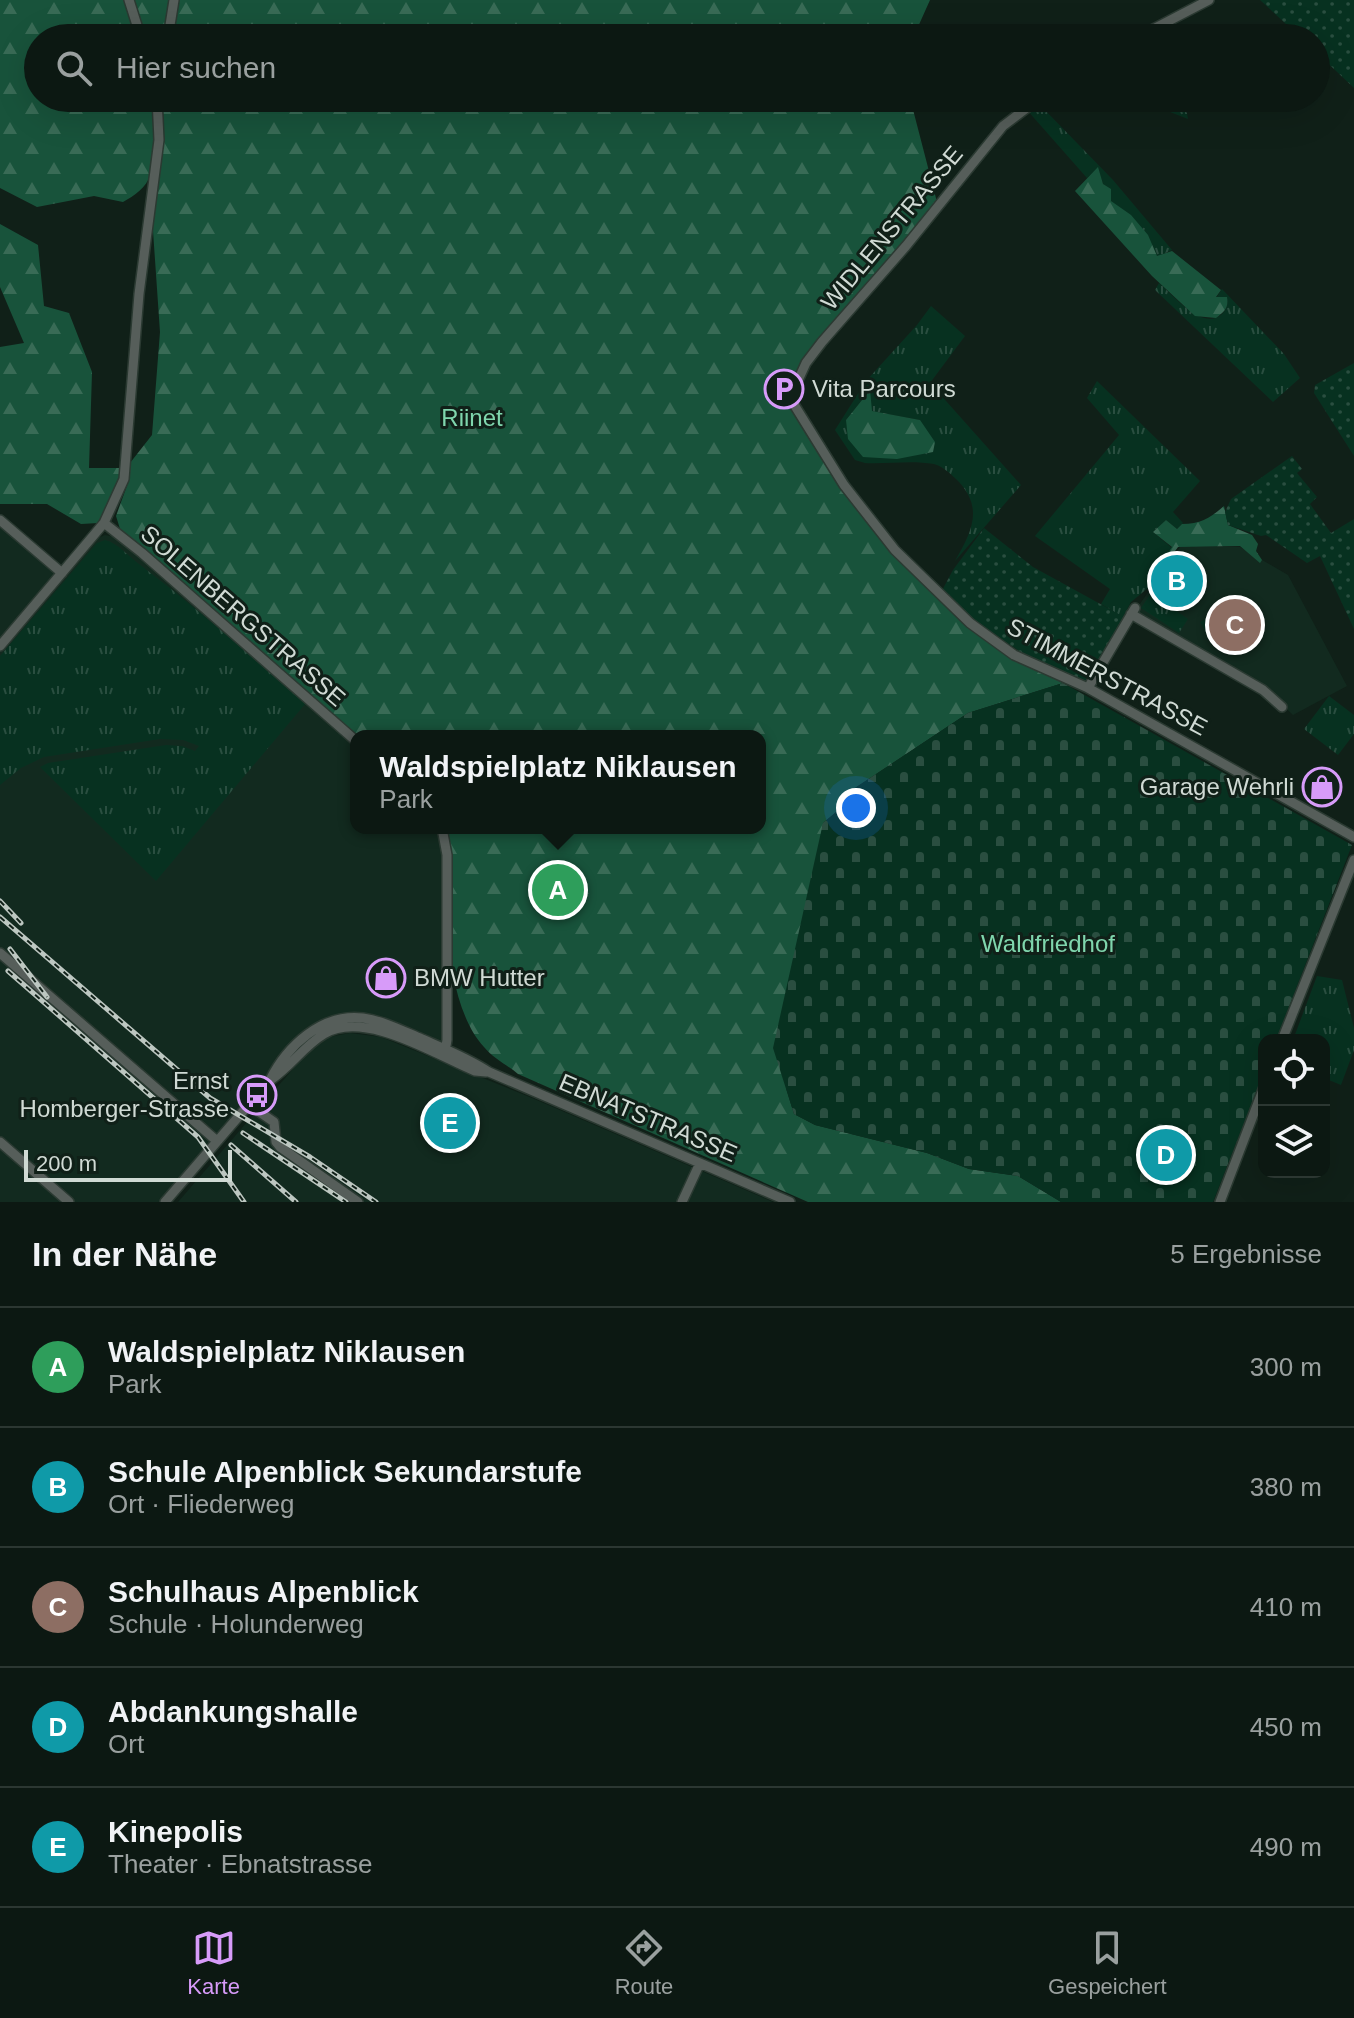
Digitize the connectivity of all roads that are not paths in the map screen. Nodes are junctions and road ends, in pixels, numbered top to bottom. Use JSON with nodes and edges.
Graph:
{"nodes":[{"id":1,"x":129,"y":0,"type":"edge"},
{"id":2,"x":174,"y":0,"type":"edge"},
{"id":3,"x":1209,"y":0,"type":"edge"},
{"id":4,"x":137,"y":24,"type":"edge"},
{"id":5,"x":170,"y":24,"type":"edge"},
{"id":6,"x":1163,"y":24,"type":"edge"},
{"id":7,"x":158,"y":112,"type":"edge"},
{"id":8,"x":1022,"y":112,"type":"edge"},
{"id":9,"x":790,"y":398,"type":"joint"},
{"id":10,"x":0,"y":520,"type":"edge"},
{"id":11,"x":104,"y":523,"type":"junction"},
{"id":12,"x":62,"y":573,"type":"junction"},
{"id":13,"x":0,"y":646,"type":"edge"},
{"id":14,"x":1088,"y":688,"type":"junction"},
{"id":15,"x":1282,"y":707,"type":"dead end"},
{"id":16,"x":350,"y":736,"type":"edge"},
{"id":17,"x":443,"y":834,"type":"edge"},
{"id":18,"x":1354,"y":837,"type":"edge"},
{"id":19,"x":1354,"y":860,"type":"edge"},
{"id":20,"x":1345,"y":881,"type":"junction"},
{"id":21,"x":1354,"y":888,"type":"edge"},
{"id":22,"x":0,"y":953,"type":"edge"},
{"id":23,"x":1284,"y":1034,"type":"edge"},
{"id":24,"x":444,"y":1054,"type":"junction"},
{"id":25,"x":1258,"y":1103,"type":"edge"},
{"id":26,"x":248,"y":1104,"type":"junction"},
{"id":27,"x":217,"y":1141,"type":"junction"},
{"id":28,"x":0,"y":1142,"type":"edge"},
{"id":29,"x":700,"y":1163,"type":"junction"},
{"id":30,"x":69,"y":1202,"type":"edge"},
{"id":31,"x":165,"y":1202,"type":"edge"},
{"id":32,"x":358,"y":1202,"type":"edge"},
{"id":33,"x":682,"y":1202,"type":"edge"},
{"id":34,"x":790,"y":1202,"type":"edge"},
{"id":35,"x":1220,"y":1202,"type":"edge"}],
"edges":[{"from":1,"to":4,"type":"street"},
{"from":2,"to":5,"type":"street"},
{"from":3,"to":6,"type":"street"},
{"from":7,"to":11,"type":"street"},
{"from":8,"to":9,"type":"street","name":"WIDLENSTRASSE"},
{"from":9,"to":14,"type":"street","name":"STIMMERSTRASSE"},
{"from":10,"to":12,"type":"street"},
{"from":11,"to":12,"type":"street"},
{"from":11,"to":16,"type":"street","name":"SOLENBERGSTRASSE"},
{"from":12,"to":13,"type":"street"},
{"from":14,"to":15,"type":"street"},
{"from":14,"to":18,"type":"street","name":"STIMMERSTRASSE"},
{"from":17,"to":24,"type":"street"},
{"from":19,"to":20,"type":"street"},
{"from":20,"to":21,"type":"street"},
{"from":20,"to":23,"type":"street"},
{"from":22,"to":27,"type":"street"},
{"from":24,"to":26,"type":"street","name":"EBNATSTRASSE"},
{"from":24,"to":29,"type":"street","name":"EBNATSTRASSE"},
{"from":25,"to":35,"type":"street"},
{"from":26,"to":27,"type":"street","name":"EBNATSTRASSE"},
{"from":26,"to":32,"type":"street"},
{"from":27,"to":31,"type":"street","name":"EBNATSTRASSE"},
{"from":28,"to":30,"type":"street"},
{"from":29,"to":33,"type":"street"},
{"from":29,"to":34,"type":"street","name":"EBNATSTRASSE"}]}
